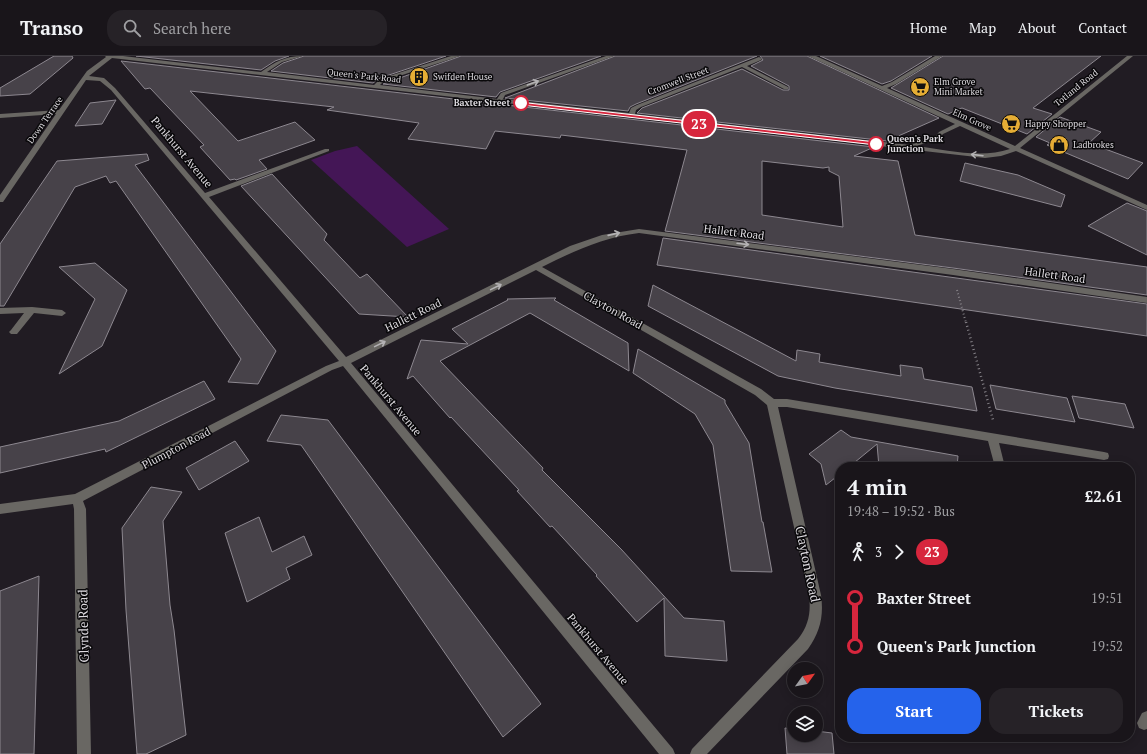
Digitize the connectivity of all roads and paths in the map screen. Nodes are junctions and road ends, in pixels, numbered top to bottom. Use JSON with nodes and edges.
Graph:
{"nodes":[{"id":1,"x":108,"y":56,"type":"edge"},
{"id":2,"x":111,"y":56,"type":"edge"},
{"id":3,"x":151,"y":56,"type":"edge"},
{"id":4,"x":300,"y":56,"type":"edge"},
{"id":5,"x":457,"y":56,"type":"edge"},
{"id":6,"x":611,"y":56,"type":"edge"},
{"id":7,"x":811,"y":56,"type":"edge"},
{"id":8,"x":939,"y":56,"type":"edge"},
{"id":9,"x":1130,"y":56,"type":"edge"},
{"id":10,"x":759,"y":59,"type":"dead end"},
{"id":11,"x":145,"y":61,"type":"junction"},
{"id":12,"x":742,"y":66,"type":"junction"},
{"id":13,"x":261,"y":74,"type":"junction"},
{"id":14,"x":85,"y":78,"type":"junction"},
{"id":15,"x":375,"y":87,"type":"junction"},
{"id":16,"x":786,"y":88,"type":"dead end"},
{"id":17,"x":882,"y":88,"type":"junction"},
{"id":18,"x":499,"y":101,"type":"junction"},
{"id":19,"x":62,"y":112,"type":"junction"},
{"id":20,"x":0,"y":116,"type":"edge"},
{"id":21,"x":631,"y":116,"type":"junction"},
{"id":22,"x":959,"y":124,"type":"junction"},
{"id":23,"x":904,"y":147,"type":"junction"},
{"id":24,"x":1015,"y":149,"type":"junction"},
{"id":25,"x":327,"y":150,"type":"dead end"},
{"id":26,"x":204,"y":196,"type":"junction"},
{"id":27,"x":0,"y":200,"type":"edge"},
{"id":28,"x":1147,"y":208,"type":"edge"},
{"id":29,"x":536,"y":267,"type":"junction"},
{"id":30,"x":952,"y":272,"type":"junction"},
{"id":31,"x":1147,"y":300,"type":"edge"},
{"id":32,"x":0,"y":310,"type":"edge"},
{"id":33,"x":32,"y":310,"type":"junction"},
{"id":34,"x":62,"y":313,"type":"dead end"},
{"id":35,"x":14,"y":332,"type":"dead end"},
{"id":36,"x":345,"y":362,"type":"junction"},
{"id":37,"x":772,"y":403,"type":"junction"},
{"id":38,"x":995,"y":438,"type":"junction"},
{"id":39,"x":1104,"y":456,"type":"dead end"},
{"id":40,"x":999,"y":462,"type":"edge"},
{"id":41,"x":77,"y":499,"type":"junction"},
{"id":42,"x":0,"y":509,"type":"edge"},
{"id":43,"x":84,"y":754,"type":"edge"},
{"id":44,"x":668,"y":754,"type":"edge"},
{"id":45,"x":697,"y":754,"type":"edge"}],
"edges":[{"from":1,"to":2,"type":"street","name":"Queen's Park Road"},
{"from":2,"to":11,"type":"street","name":"Queen's Park Road"},
{"from":2,"to":14,"type":"street","name":"Down Terrace"},
{"from":3,"to":11,"type":"street"},
{"from":4,"to":13,"type":"street"},
{"from":5,"to":15,"type":"street"},
{"from":18,"to":6,"type":"street","one_way":true},
{"from":7,"to":17,"type":"street","name":"Elm Grove"},
{"from":8,"to":17,"type":"street"},
{"from":9,"to":24,"type":"street","name":"Totland Road"},
{"from":10,"to":12,"type":"street","name":"Cromwell Street"},
{"from":11,"to":13,"type":"street","name":"Queen's Park Road"},
{"from":12,"to":16,"type":"street"},
{"from":12,"to":21,"type":"street","name":"Cromwell Street"},
{"from":13,"to":15,"type":"street","name":"Queen's Park Road"},
{"from":14,"to":19,"type":"street","name":"Down Terrace"},
{"from":14,"to":26,"type":"street","name":"Pankhurst Avenue"},
{"from":15,"to":18,"type":"street","name":"Queen's Park Road"},
{"from":17,"to":22,"type":"street","name":"Elm Grove"},
{"from":18,"to":21,"type":"street","name":"Queen's Park Road"},
{"from":19,"to":20,"type":"street"},
{"from":19,"to":27,"type":"street","name":"Down Terrace"},
{"from":21,"to":23,"type":"street","name":"Queen's Park Road"},
{"from":22,"to":23,"type":"street","name":"Queen's Park Road"},
{"from":22,"to":24,"type":"street","name":"Elm Grove"},
{"from":24,"to":23,"type":"street","name":"Queen's Park Road","one_way":true},
{"from":24,"to":28,"type":"street","name":"Elm Grove"},
{"from":25,"to":26,"type":"street"},
{"from":26,"to":36,"type":"street","name":"Pankhurst Avenue"},
{"from":29,"to":30,"type":"street","name":"Hallett Road","one_way":true},
{"from":36,"to":29,"type":"street","name":"Hallett Road","one_way":true},
{"from":29,"to":37,"type":"street","name":"Clayton Road"},
{"from":30,"to":31,"type":"street","name":"Hallett Road"},
{"from":30,"to":38,"type":"path"},
{"from":32,"to":33,"type":"street"},
{"from":33,"to":34,"type":"street"},
{"from":33,"to":35,"type":"street"},
{"from":36,"to":41,"type":"street","name":"Plumpton Road"},
{"from":36,"to":44,"type":"street","name":"Pankhurst Avenue"},
{"from":37,"to":38,"type":"street"},
{"from":37,"to":45,"type":"street","name":"Clayton Road"},
{"from":38,"to":39,"type":"street"},
{"from":38,"to":40,"type":"street"},
{"from":41,"to":42,"type":"street","name":"Plumpton Road"},
{"from":41,"to":43,"type":"street","name":"Glynde Road"}]}
